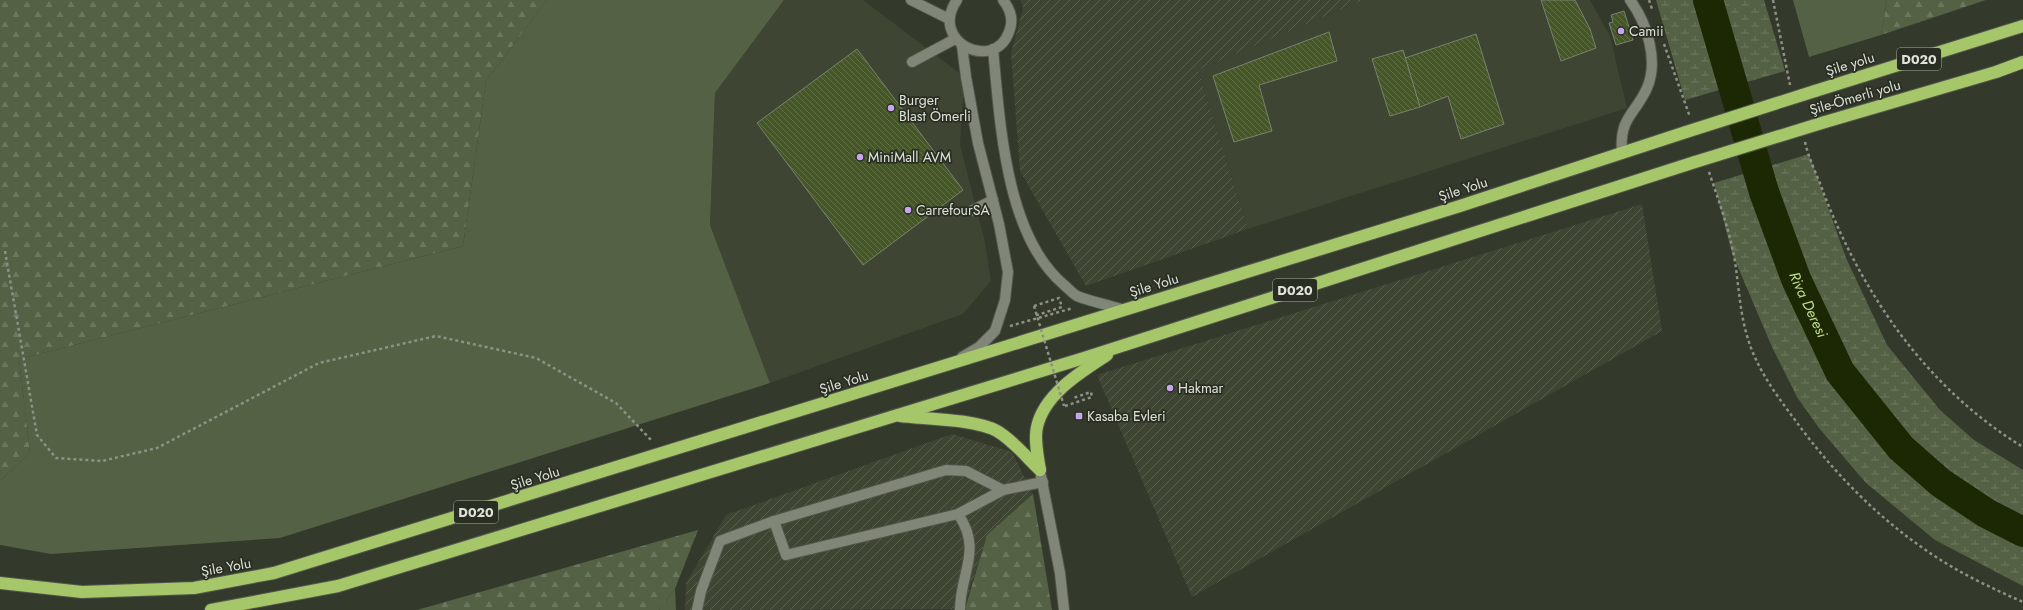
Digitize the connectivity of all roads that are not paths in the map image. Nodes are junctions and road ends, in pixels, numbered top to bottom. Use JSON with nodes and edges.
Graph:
{"nodes":[{"id":1,"x":911,"y":0,"type":"edge"},
{"id":2,"x":957,"y":0,"type":"edge"},
{"id":3,"x":1003,"y":0,"type":"edge"},
{"id":4,"x":1630,"y":0,"type":"edge"},
{"id":5,"x":949,"y":19,"type":"junction"},
{"id":6,"x":2023,"y":26,"type":"edge"},
{"id":7,"x":959,"y":42,"type":"junction"},
{"id":8,"x":992,"y":49,"type":"junction"},
{"id":9,"x":912,"y":62,"type":"dead end"},
{"id":10,"x":2023,"y":63,"type":"edge"},
{"id":11,"x":1686,"y":132,"type":"joint"},
{"id":12,"x":1622,"y":153,"type":"junction"},
{"id":13,"x":993,"y":200,"type":"junction"},
{"id":14,"x":971,"y":211,"type":"dead end"},
{"id":15,"x":1124,"y":310,"type":"junction"},
{"id":16,"x":1121,"y":346,"type":"junction"},
{"id":17,"x":942,"y":367,"type":"junction"},
{"id":18,"x":895,"y":416,"type":"junction"},
{"id":19,"x":1041,"y":476,"type":"junction"},
{"id":20,"x":1003,"y":490,"type":"junction"},
{"id":21,"x":958,"y":514,"type":"junction"},
{"id":22,"x":774,"y":521,"type":"junction"},
{"id":23,"x":0,"y":583,"type":"edge"},
{"id":24,"x":211,"y":610,"type":"edge"},
{"id":25,"x":697,"y":610,"type":"edge"},
{"id":26,"x":960,"y":610,"type":"edge"},
{"id":27,"x":1064,"y":610,"type":"edge"}],
"edges":[{"from":1,"to":5,"type":"street"},
{"from":2,"to":5,"type":"street"},
{"from":3,"to":8,"type":"street"},
{"from":4,"to":12,"type":"street"},
{"from":5,"to":7,"type":"street"},
{"from":6,"to":11,"type":"highway","name":"Şile yolu","number":"D020","bridge":true},
{"from":7,"to":8,"type":"street"},
{"from":7,"to":9,"type":"street"},
{"from":7,"to":13,"type":"street"},
{"from":8,"to":15,"type":"street"},
{"from":10,"to":16,"type":"highway","name":"Şile-Ömerli yolu","number":"D020","bridge":true},
{"from":11,"to":12,"type":"highway","name":"Şile Yolu","number":"D020"},
{"from":12,"to":15,"type":"highway","name":"Şile Yolu","number":"D020"},
{"from":13,"to":14,"type":"street"},
{"from":13,"to":17,"type":"street"},
{"from":15,"to":17,"type":"highway","name":"Şile Yolu","number":"D020"},
{"from":16,"to":18,"type":"highway","number":"D020"},
{"from":16,"to":19,"type":"highway"},
{"from":17,"to":23,"type":"highway","name":"Şile Yolu","number":"D020"},
{"from":18,"to":19,"type":"highway"},
{"from":18,"to":24,"type":"highway","number":"D020"},
{"from":19,"to":20,"type":"street"},
{"from":19,"to":27,"type":"street"},
{"from":20,"to":21,"type":"street"},
{"from":20,"to":22,"type":"street"},
{"from":21,"to":22,"type":"street"},
{"from":21,"to":26,"type":"street"},
{"from":22,"to":25,"type":"street"}]}
